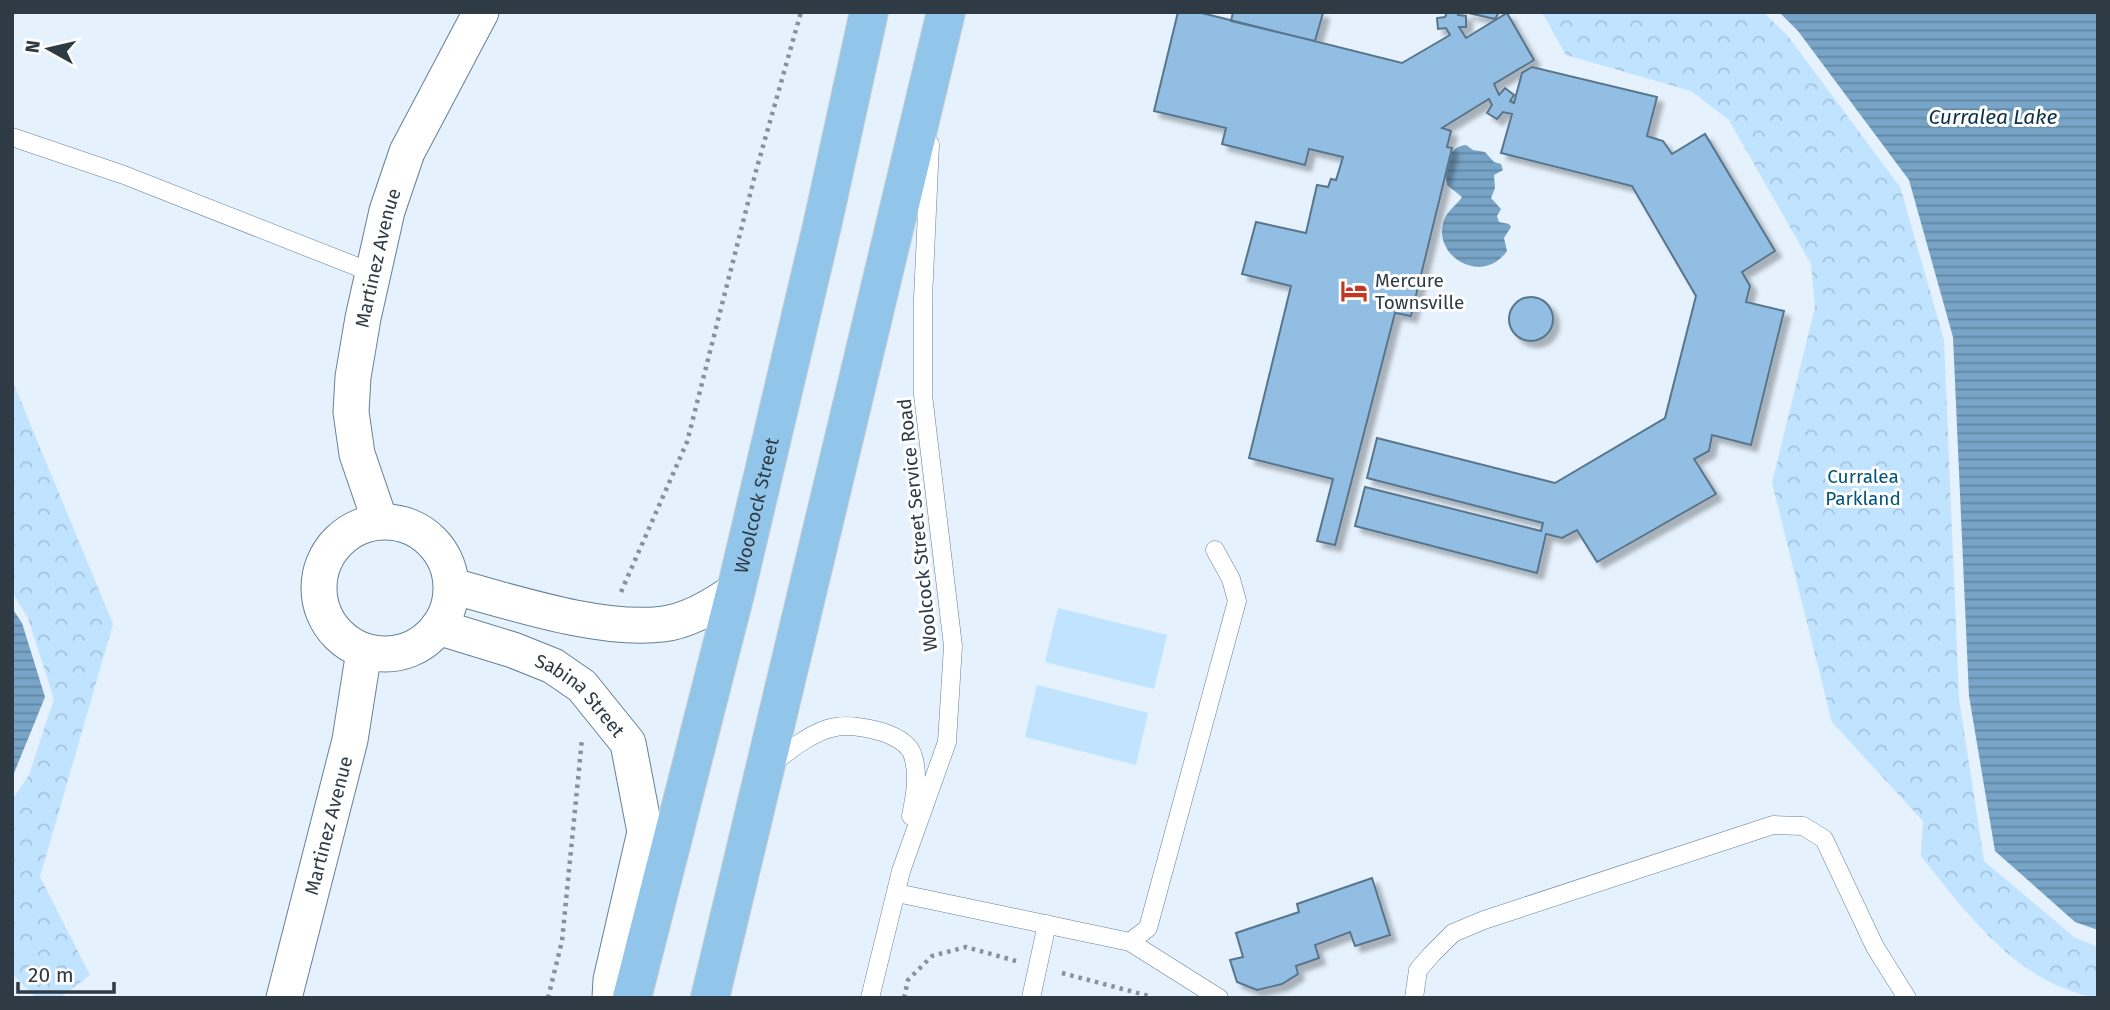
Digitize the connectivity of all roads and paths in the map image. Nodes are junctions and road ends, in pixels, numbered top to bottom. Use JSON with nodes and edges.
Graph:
{"nodes":[{"id":1,"x":481,"y":12,"type":"edge"},
{"id":2,"x":801,"y":12,"type":"edge"},
{"id":3,"x":869,"y":12,"type":"edge"},
{"id":4,"x":946,"y":12,"type":"edge"},
{"id":5,"x":932,"y":78,"type":"junction"},
{"id":6,"x":12,"y":136,"type":"edge"},
{"id":7,"x":373,"y":273,"type":"junction"},
{"id":8,"x":380,"y":521,"type":"junction"},
{"id":9,"x":1215,"y":550,"type":"dead end"},
{"id":10,"x":452,"y":586,"type":"junction"},
{"id":11,"x":736,"y":590,"type":"junction"},
{"id":12,"x":613,"y":622,"type":"junction"},
{"id":13,"x":438,"y":627,"type":"junction"},
{"id":14,"x":365,"y":651,"type":"junction"},
{"id":15,"x":591,"y":697,"type":"junction"},
{"id":16,"x":766,"y":770,"type":"junction"},
{"id":17,"x":901,"y":871,"type":"junction"},
{"id":18,"x":897,"y":893,"type":"junction"},
{"id":19,"x":1047,"y":924,"type":"junction"},
{"id":20,"x":1130,"y":942,"type":"junction"},
{"id":21,"x":932,"y":956,"type":"dead end"},
{"id":22,"x":284,"y":998,"type":"edge"},
{"id":23,"x":548,"y":998,"type":"edge"},
{"id":24,"x":610,"y":998,"type":"edge"},
{"id":25,"x":632,"y":998,"type":"edge"},
{"id":26,"x":710,"y":998,"type":"edge"},
{"id":27,"x":870,"y":998,"type":"edge"},
{"id":28,"x":904,"y":998,"type":"edge"},
{"id":29,"x":1031,"y":998,"type":"edge"},
{"id":30,"x":1219,"y":998,"type":"edge"},
{"id":31,"x":1414,"y":998,"type":"edge"},
{"id":32,"x":1907,"y":998,"type":"edge"}],
"edges":[{"from":1,"to":7,"type":"street","name":"Martinez Avenue"},
{"from":2,"to":12,"type":"path"},
{"from":3,"to":11,"type":"main road","name":"Woolcock Street"},
{"from":4,"to":5,"type":"main road"},
{"from":5,"to":16,"type":"main road"},
{"from":5,"to":17,"type":"lane","name":"Woolcock Street Service Road"},
{"from":6,"to":7,"type":"lane"},
{"from":7,"to":8,"type":"street","name":"Martinez Avenue"},
{"from":8,"to":10,"type":"street"},
{"from":8,"to":14,"type":"street"},
{"from":9,"to":20,"type":"lane"},
{"from":10,"to":12,"type":"street"},
{"from":10,"to":13,"type":"street"},
{"from":11,"to":12,"type":"street"},
{"from":11,"to":25,"type":"main road","name":"Woolcock Street"},
{"from":13,"to":14,"type":"street"},
{"from":13,"to":15,"type":"street","name":"Sabina Street"},
{"from":14,"to":22,"type":"street","name":"Martinez Avenue"},
{"from":15,"to":23,"type":"path"},
{"from":15,"to":24,"type":"street","name":"Sabina Street"},
{"from":16,"to":17,"type":"lane"},
{"from":16,"to":26,"type":"main road"},
{"from":17,"to":18,"type":"lane","name":"Woolcock Street Service Road"},
{"from":18,"to":19,"type":"lane"},
{"from":18,"to":27,"type":"lane","name":"Woolcock Street Service Road"},
{"from":19,"to":20,"type":"lane"},
{"from":19,"to":29,"type":"lane"},
{"from":20,"to":30,"type":"lane"},
{"from":21,"to":28,"type":"path"},
{"from":31,"to":32,"type":"lane"}]}
